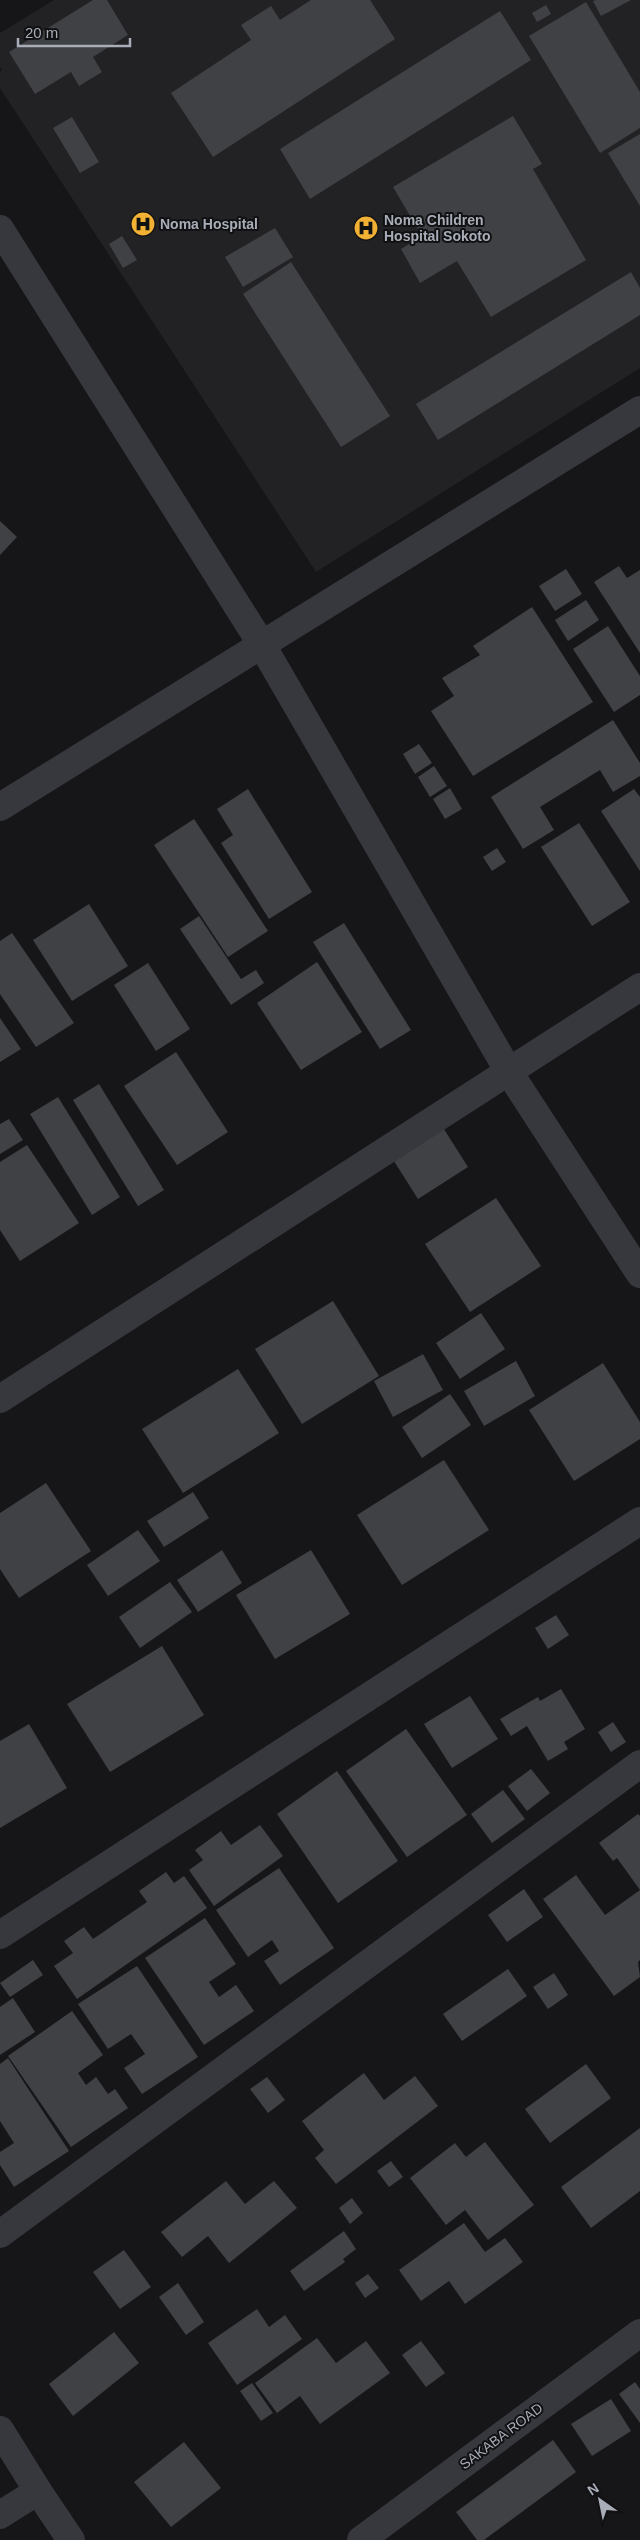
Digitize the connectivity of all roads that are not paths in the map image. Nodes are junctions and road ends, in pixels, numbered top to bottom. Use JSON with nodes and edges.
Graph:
{"nodes":[{"id":1,"x":0,"y":229,"type":"edge"},
{"id":2,"x":640,"y":410,"type":"edge"},
{"id":3,"x":262,"y":645,"type":"junction"},
{"id":4,"x":0,"y":807,"type":"edge"},
{"id":5,"x":640,"y":987,"type":"edge"},
{"id":6,"x":509,"y":1072,"type":"junction"},
{"id":7,"x":640,"y":1274,"type":"edge"},
{"id":8,"x":0,"y":1399,"type":"edge"},
{"id":9,"x":640,"y":1521,"type":"edge"},
{"id":10,"x":640,"y":1764,"type":"edge"},
{"id":11,"x":0,"y":1935,"type":"edge"},
{"id":12,"x":0,"y":2234,"type":"edge"},
{"id":13,"x":640,"y":2333,"type":"edge"},
{"id":14,"x":0,"y":2430,"type":"edge"},
{"id":15,"x":38,"y":2491,"type":"junction"},
{"id":16,"x":0,"y":2514,"type":"edge"},
{"id":17,"x":72,"y":2540,"type":"edge"},
{"id":18,"x":361,"y":2540,"type":"edge"}],
"edges":[{"from":1,"to":3,"type":"street"},
{"from":2,"to":3,"type":"street"},
{"from":3,"to":4,"type":"street"},
{"from":3,"to":6,"type":"street"},
{"from":5,"to":6,"type":"street"},
{"from":6,"to":7,"type":"street"},
{"from":6,"to":8,"type":"street"},
{"from":9,"to":11,"type":"street"},
{"from":10,"to":12,"type":"street"},
{"from":13,"to":18,"type":"street","name":"SAKABA ROAD"},
{"from":14,"to":15,"type":"street"},
{"from":15,"to":16,"type":"street"},
{"from":15,"to":17,"type":"street"}]}
